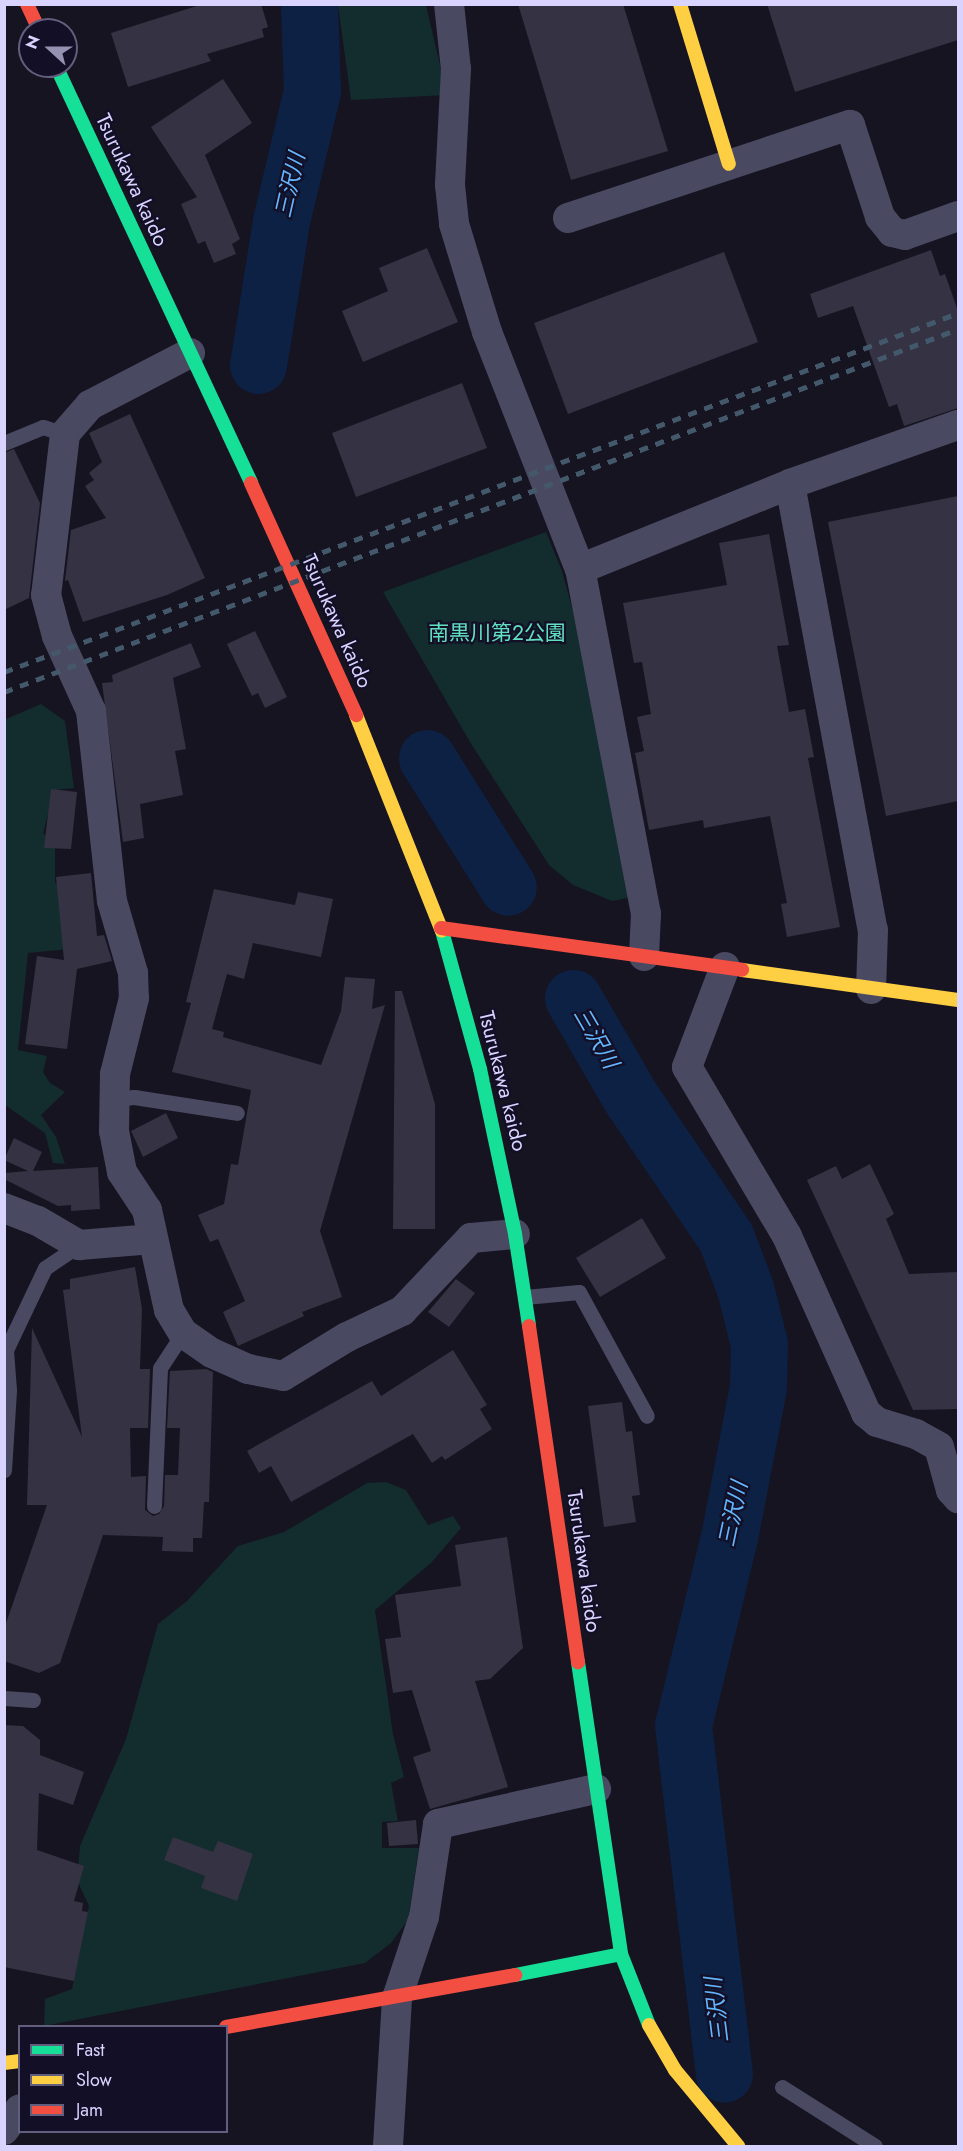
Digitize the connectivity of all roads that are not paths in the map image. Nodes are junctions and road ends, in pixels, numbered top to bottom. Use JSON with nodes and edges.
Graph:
{"nodes":[{"id":1,"x":27,"y":4,"type":"edge"},
{"id":2,"x":449,"y":4,"type":"edge"},
{"id":3,"x":680,"y":4,"type":"edge"},
{"id":4,"x":33,"y":18,"type":"edge"},
{"id":5,"x":62,"y":78,"type":"edge"},
{"id":6,"x":729,"y":164,"type":"junction"},
{"id":7,"x":958,"y":216,"type":"edge"},
{"id":8,"x":568,"y":218,"type":"dead end"},
{"id":9,"x":190,"y":353,"type":"junction"},
{"id":10,"x":958,"y":425,"type":"edge"},
{"id":11,"x":65,"y":434,"type":"junction"},
{"id":12,"x":4,"y":443,"type":"edge"},
{"id":13,"x":790,"y":484,"type":"junction"},
{"id":14,"x":580,"y":569,"type":"junction"},
{"id":15,"x":441,"y":928,"type":"junction"},
{"id":16,"x":644,"y":956,"type":"junction"},
{"id":17,"x":725,"y":967,"type":"junction"},
{"id":18,"x":871,"y":988,"type":"junction"},
{"id":19,"x":958,"y":1000,"type":"edge"},
{"id":20,"x":115,"y":1099,"type":"junction"},
{"id":21,"x":237,"y":1113,"type":"dead end"},
{"id":22,"x":4,"y":1208,"type":"edge"},
{"id":23,"x":515,"y":1234,"type":"junction"},
{"id":24,"x":153,"y":1239,"type":"junction"},
{"id":25,"x":79,"y":1245,"type":"junction"},
{"id":26,"x":525,"y":1297,"type":"junction"},
{"id":27,"x":183,"y":1333,"type":"junction"},
{"id":28,"x":647,"y":1416,"type":"dead end"},
{"id":29,"x":4,"y":1470,"type":"edge"},
{"id":30,"x":958,"y":1498,"type":"edge"},
{"id":31,"x":154,"y":1506,"type":"dead end"},
{"id":32,"x":4,"y":1698,"type":"edge"},
{"id":33,"x":33,"y":1700,"type":"dead end"},
{"id":34,"x":596,"y":1789,"type":"junction"},
{"id":35,"x":621,"y":1954,"type":"junction"},
{"id":36,"x":397,"y":1998,"type":"junction"},
{"id":37,"x":228,"y":2027,"type":"edge"},
{"id":38,"x":782,"y":2087,"type":"dead end"},
{"id":39,"x":18,"y":2112,"type":"edge"},
{"id":40,"x":4,"y":2130,"type":"edge"},
{"id":41,"x":388,"y":2146,"type":"edge"},
{"id":42,"x":738,"y":2146,"type":"edge"},
{"id":43,"x":875,"y":2146,"type":"edge"}],
"edges":[{"from":1,"to":4,"type":"main road"},
{"from":2,"to":14,"type":"street"},
{"from":3,"to":6,"type":"main road"},
{"from":5,"to":9,"type":"main road","name":"Tsurukawa kaido"},
{"from":6,"to":7,"type":"street"},
{"from":6,"to":8,"type":"street"},
{"from":9,"to":11,"type":"street"},
{"from":9,"to":15,"type":"main road","name":"Tsurukawa kaido"},
{"from":10,"to":13,"type":"street"},
{"from":11,"to":12,"type":"lane"},
{"from":11,"to":20,"type":"street"},
{"from":13,"to":14,"type":"street"},
{"from":13,"to":18,"type":"street"},
{"from":14,"to":16,"type":"street"},
{"from":15,"to":16,"type":"main road"},
{"from":15,"to":23,"type":"main road","name":"Tsurukawa kaido"},
{"from":16,"to":17,"type":"main road"},
{"from":17,"to":18,"type":"main road"},
{"from":17,"to":30,"type":"street"},
{"from":18,"to":19,"type":"main road"},
{"from":20,"to":21,"type":"lane"},
{"from":20,"to":24,"type":"street"},
{"from":22,"to":25,"type":"street"},
{"from":23,"to":26,"type":"main road","name":"Tsurukawa kaido"},
{"from":23,"to":27,"type":"street"},
{"from":24,"to":25,"type":"street"},
{"from":24,"to":27,"type":"street"},
{"from":25,"to":29,"type":"lane"},
{"from":26,"to":28,"type":"lane"},
{"from":26,"to":34,"type":"main road","name":"Tsurukawa kaido"},
{"from":27,"to":31,"type":"lane"},
{"from":32,"to":33,"type":"lane"},
{"from":34,"to":35,"type":"main road","name":"Tsurukawa kaido"},
{"from":34,"to":36,"type":"street"},
{"from":35,"to":36,"type":"main road"},
{"from":35,"to":42,"type":"main road","name":"Tsurukawa kaido"},
{"from":36,"to":37,"type":"main road"},
{"from":36,"to":41,"type":"street"},
{"from":38,"to":43,"type":"lane"},
{"from":39,"to":40,"type":"street"}]}
